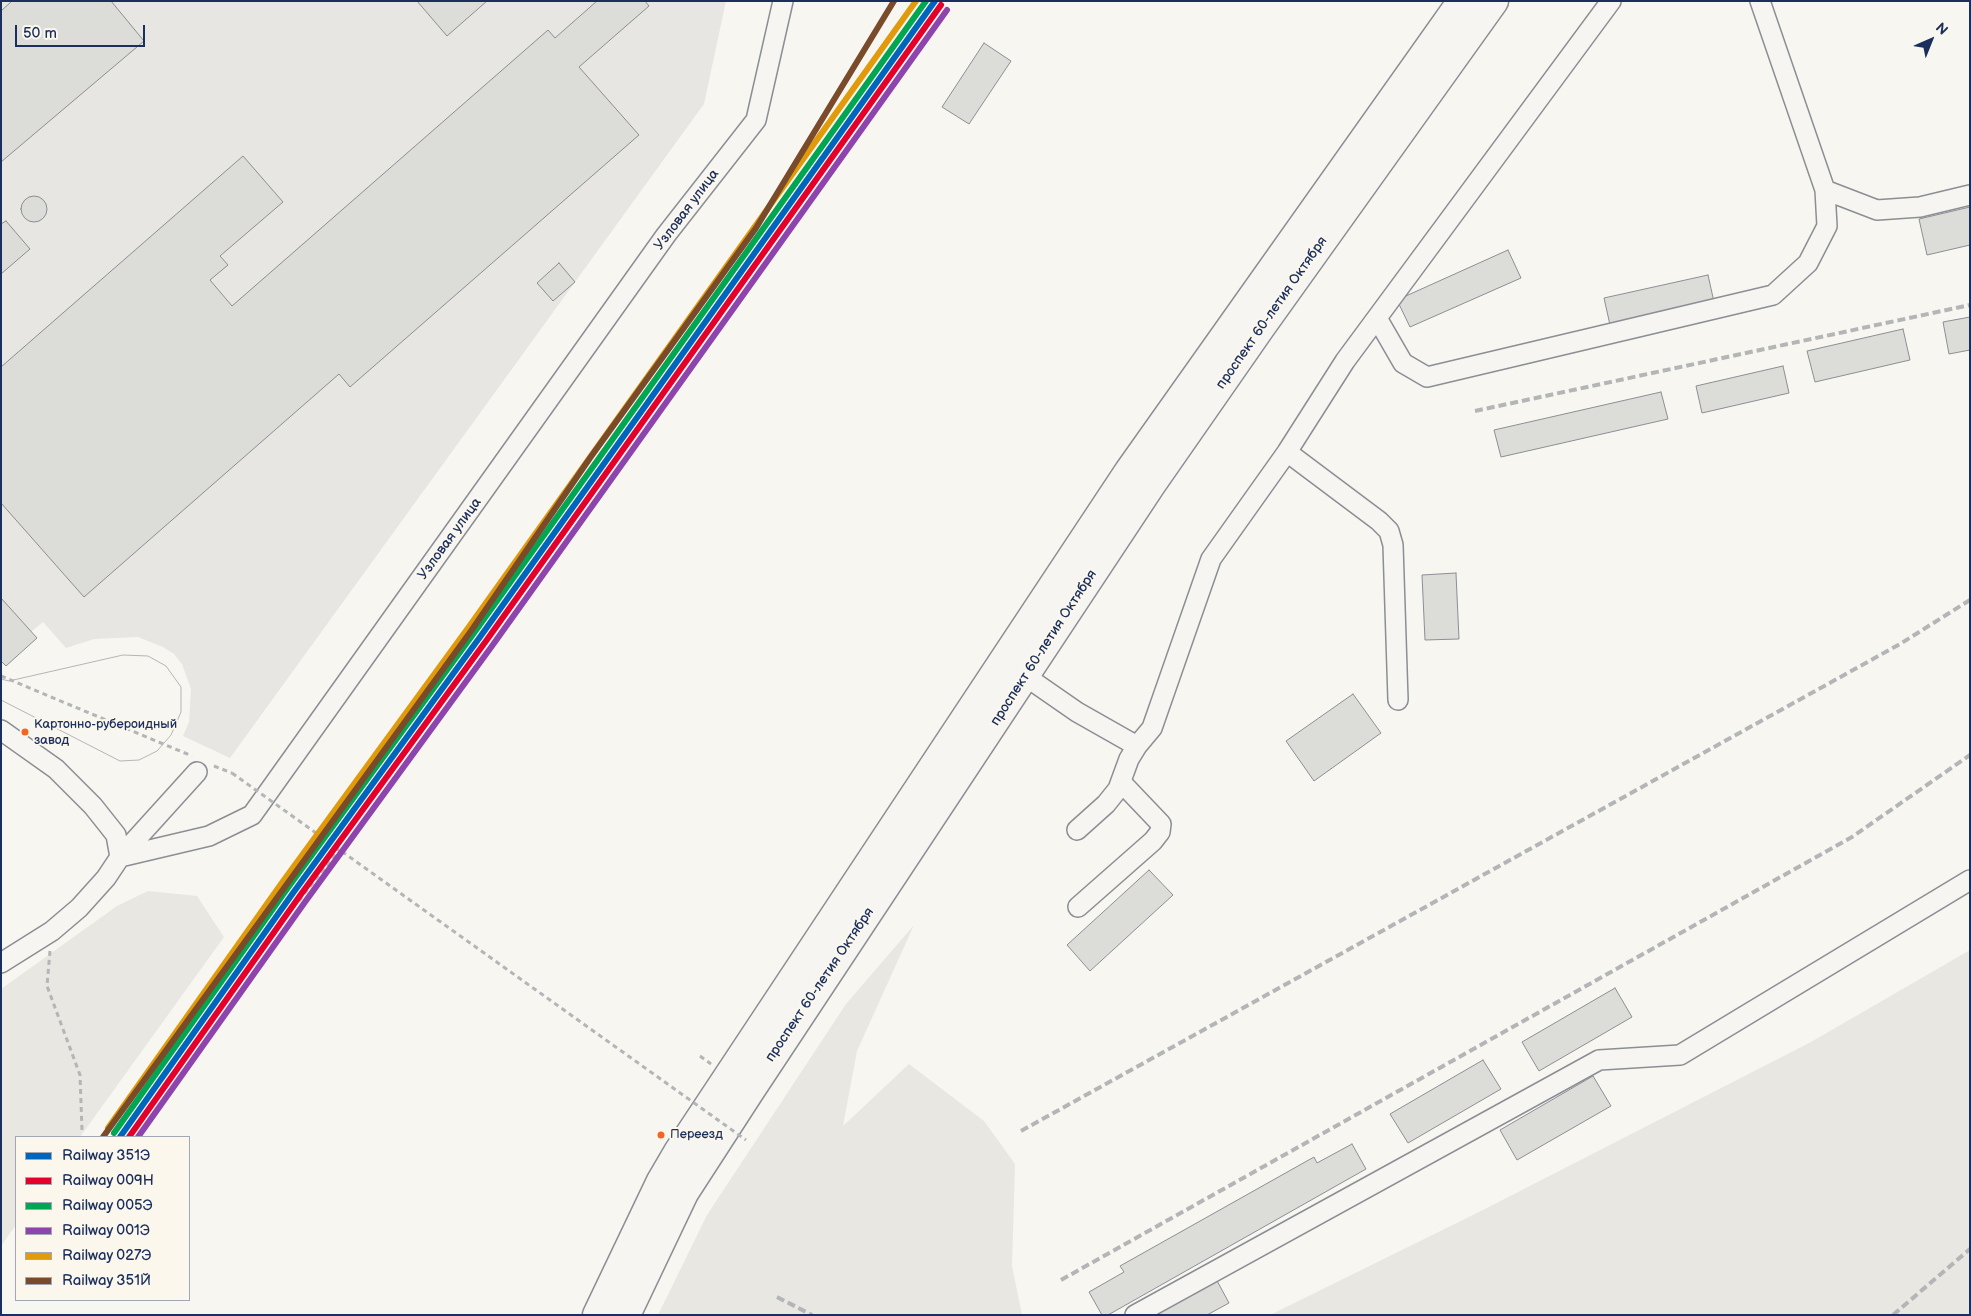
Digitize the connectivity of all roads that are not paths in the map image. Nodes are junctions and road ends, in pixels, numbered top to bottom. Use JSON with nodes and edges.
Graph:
{"nodes":[{"id":1,"x":783,"y":1,"type":"edge"},
{"id":2,"x":1462,"y":1,"type":"edge"},
{"id":3,"x":1494,"y":1,"type":"edge"},
{"id":4,"x":1611,"y":1,"type":"edge"},
{"id":5,"x":1760,"y":1,"type":"edge"},
{"id":6,"x":1825,"y":190,"type":"junction"},
{"id":7,"x":1970,"y":195,"type":"edge"},
{"id":8,"x":1377,"y":318,"type":"junction"},
{"id":9,"x":1286,"y":452,"type":"junction"},
{"id":10,"x":1014,"y":669,"type":"junction"},
{"id":11,"x":1398,"y":700,"type":"dead end"},
{"id":12,"x":1,"y":730,"type":"edge"},
{"id":13,"x":1137,"y":746,"type":"junction"},
{"id":14,"x":193,"y":764,"type":"road end"},
{"id":15,"x":1122,"y":782,"type":"junction"},
{"id":16,"x":1077,"y":830,"type":"dead end"},
{"id":17,"x":120,"y":857,"type":"junction"},
{"id":18,"x":1970,"y":880,"type":"edge"},
{"id":19,"x":1078,"y":907,"type":"dead end"},
{"id":20,"x":1,"y":963,"type":"edge"},
{"id":21,"x":597,"y":1315,"type":"edge"},
{"id":22,"x":626,"y":1315,"type":"edge"},
{"id":23,"x":1136,"y":1315,"type":"edge"}],
"edges":[{"from":1,"to":17,"type":"street","name":"Узловая улица"},
{"from":2,"to":10,"type":"highway","name":"проспект 60-летия Октября"},
{"from":3,"to":10,"type":"highway","name":"проспект 60-летия Октября"},
{"from":4,"to":8,"type":"street"},
{"from":5,"to":6,"type":"street"},
{"from":6,"to":7,"type":"street"},
{"from":6,"to":8,"type":"street"},
{"from":8,"to":9,"type":"street"},
{"from":9,"to":11,"type":"street"},
{"from":9,"to":13,"type":"street"},
{"from":10,"to":13,"type":"street"},
{"from":10,"to":21,"type":"highway","name":"проспект 60-летия Октября"},
{"from":10,"to":22,"type":"highway","name":"проспект 60-летия Октября"},
{"from":12,"to":17,"type":"street"},
{"from":13,"to":15,"type":"street"},
{"from":14,"to":17,"type":"street"},
{"from":15,"to":16,"type":"street"},
{"from":15,"to":19,"type":"street"},
{"from":17,"to":20,"type":"street"},
{"from":18,"to":23,"type":"street"}]}
